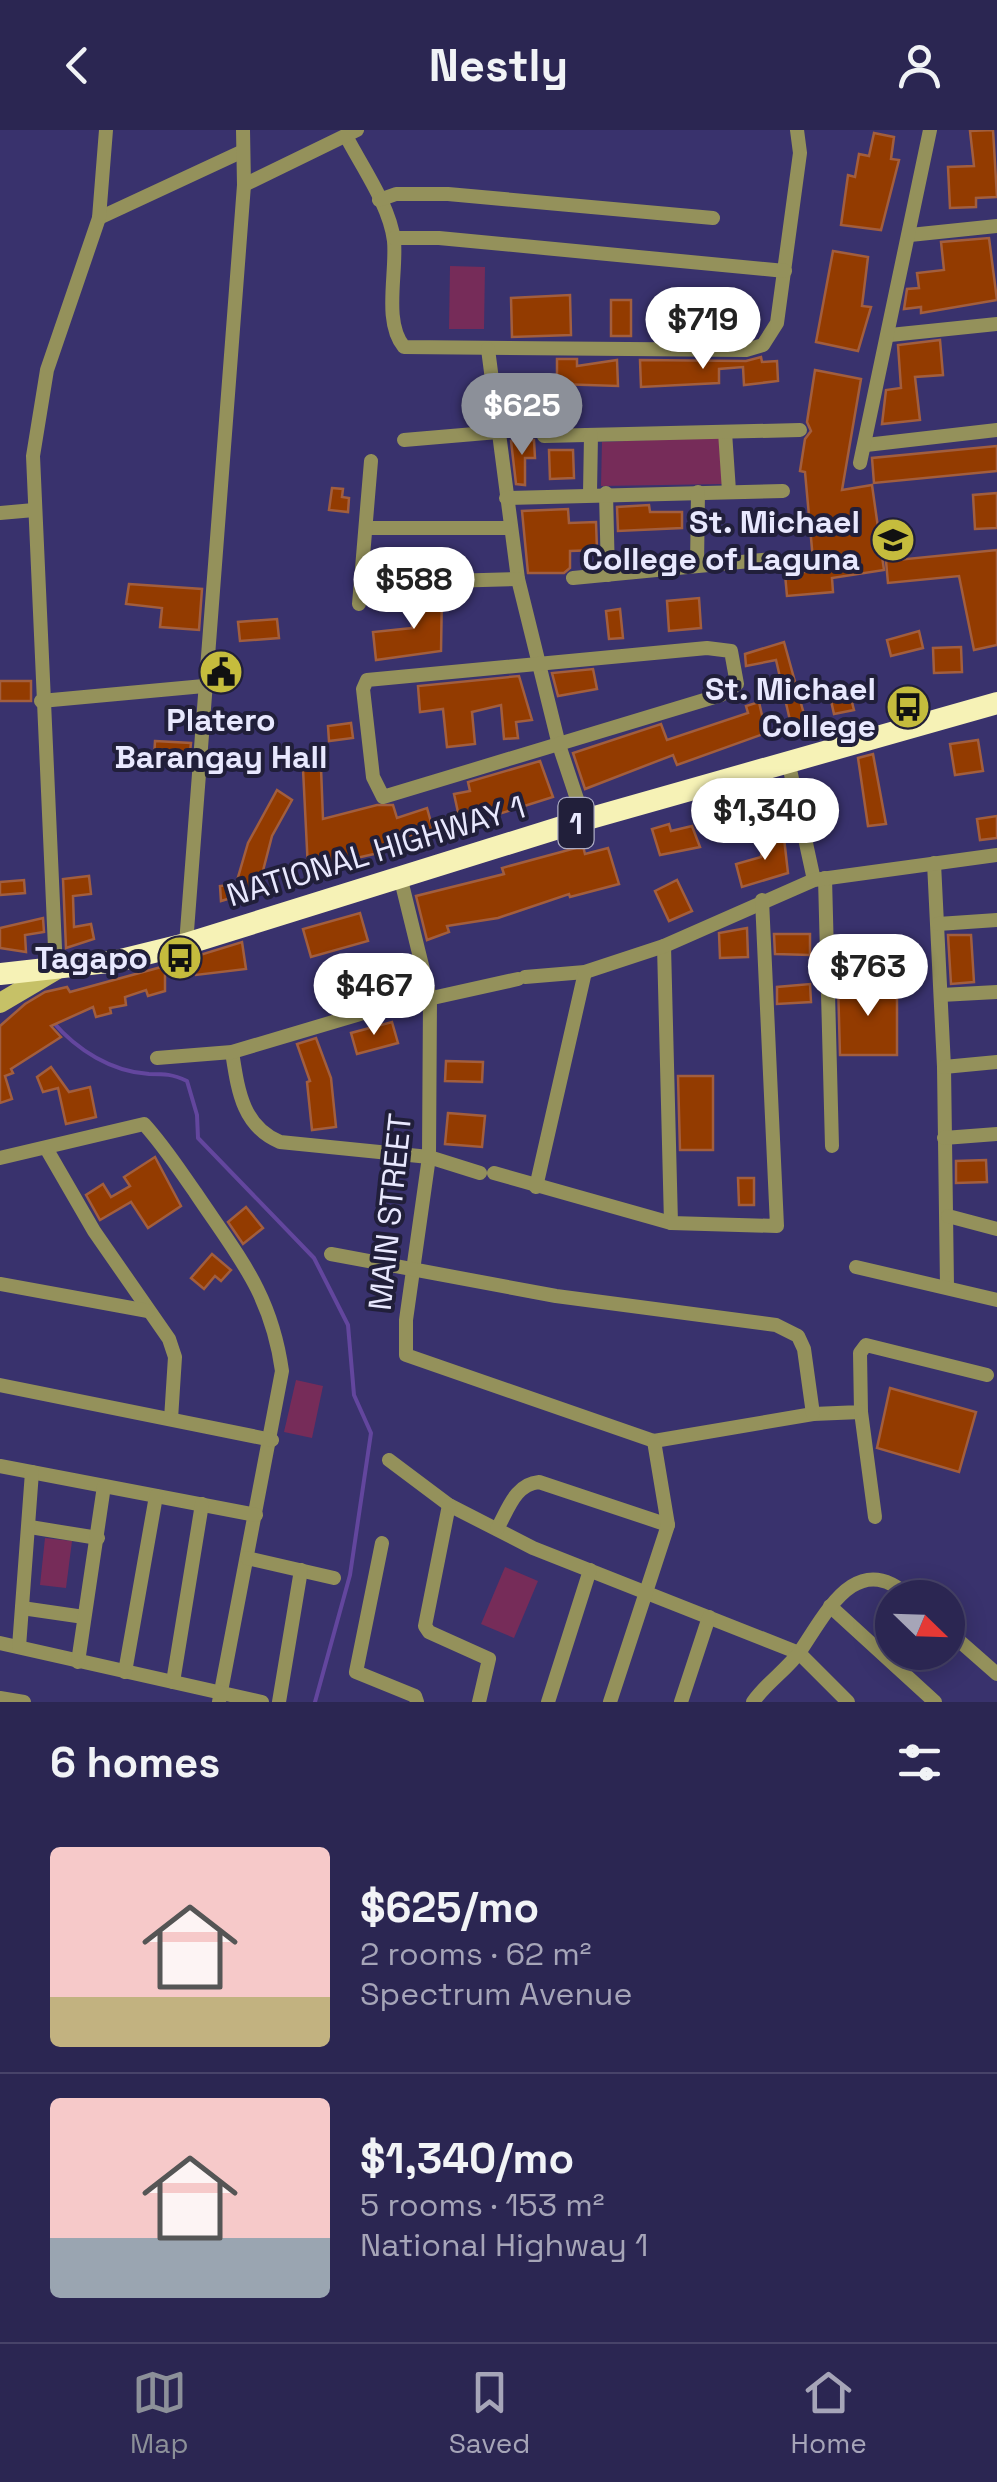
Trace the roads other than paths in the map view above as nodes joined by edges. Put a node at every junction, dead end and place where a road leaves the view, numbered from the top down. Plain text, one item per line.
1 (106, 130) edge
2 (243, 130) edge
3 (797, 130) edge
4 (930, 130) edge
5 (352, 133) edge
6 (241, 152) junction
7 (244, 185) junction
8 (378, 200) junction
9 (99, 218) junction
10 (713, 218) dead end
11 (997, 226) edge
12 (910, 235) junction
13 (394, 238) junction
14 (785, 271) junction
15 (997, 324) edge
16 (890, 335) junction
17 (488, 349) junction
18 (800, 430) dead end
19 (997, 430) edge
20 (498, 432) junction
21 (725, 432) junction
22 (590, 435) junction
23 (544, 436) dead end
24 (404, 440) dead end
25 (866, 445) junction
26 (371, 461) dead end
27 (860, 464) dead end
28 (728, 491) junction
29 (783, 491) dead end
30 (698, 492) junction
31 (590, 493) junction
32 (606, 493) junction
33 (506, 498) junction
34 (34, 510) junction
35 (0, 514) edge
36 (367, 528) junction
37 (510, 528) junction
38 (772, 559) dead end
39 (697, 566) junction
40 (608, 575) junction
41 (574, 578) dead end
42 (518, 579) junction
43 (375, 583) dead end
44 (360, 604) dead end
45 (539, 664) junction
46 (204, 686) junction
47 (41, 701) junction
48 (997, 703) edge
49 (559, 745) junction
50 (788, 765) junction
51 (584, 820) junction
52 (997, 855) edge
53 (934, 863) junction
54 (400, 876) junction
55 (819, 879) junction
56 (762, 900) junction
57 (997, 920) edge
58 (938, 924) junction
59 (186, 944) junction
60 (664, 946) junction
61 (56, 970) junction
62 (584, 972) junction
63 (0, 974) edge
64 (997, 992) edge
65 (941, 995) junction
66 (430, 998) junction
67 (0, 1002) edge
68 (232, 1052) junction
69 (158, 1058) dead end
70 (997, 1062) edge
71 (944, 1067) junction
72 (997, 1134) edge
73 (944, 1138) junction
74 (832, 1146) dead end
75 (46, 1148) junction
76 (0, 1158) edge
77 (429, 1158) junction
78 (536, 1187) junction
79 (948, 1216) junction
80 (671, 1222) junction
81 (997, 1229) edge
82 (331, 1254) dead end
83 (856, 1267) dead end
84 (415, 1271) junction
85 (0, 1284) edge
86 (947, 1286) junction
87 (997, 1300) edge
88 (148, 1311) junction
89 (987, 1375) dead end
90 (0, 1385) edge
91 (861, 1412) junction
92 (813, 1414) junction
93 (171, 1419) junction
94 (272, 1440) junction
95 (654, 1441) junction
96 (389, 1460) dead end
97 (0, 1466) edge
98 (32, 1472) junction
99 (104, 1486) junction
100 (156, 1496) junction
101 (202, 1504) junction
102 (449, 1506) junction
103 (256, 1515) junction
104 (875, 1517) dead end
105 (668, 1525) junction
106 (30, 1528) junction
107 (497, 1529) junction
108 (98, 1538) junction
109 (382, 1543) dead end
110 (247, 1558) junction
111 (301, 1570) junction
112 (590, 1570) junction
113 (334, 1578) dead end
114 (886, 1580) edge
115 (648, 1592) junction
116 (830, 1606) junction
117 (22, 1608) junction
118 (708, 1617) junction
119 (84, 1618) junction
120 (0, 1643) edge
121 (965, 1646) edge
122 (19, 1647) junction
123 (799, 1653) junction
124 (78, 1662) junction
125 (124, 1672) junction
126 (997, 1674) edge
127 (173, 1682) junction
128 (0, 1698) edge
129 (220, 1698) edge
130 (24, 1702) edge
131 (262, 1702) edge
132 (279, 1702) edge
133 (417, 1702) edge
134 (479, 1702) edge
135 (548, 1702) edge
136 (610, 1702) edge
137 (681, 1702) edge
138 (752, 1702) edge
139 (848, 1702) edge
140 (935, 1702) edge

1 - 9 street
2 - 6 street
3 - 14 street
4 - 12 street
5 - 7 street
5 - 8 street
6 - 7 street
6 - 9 street
7 - 46 street
8 - 10 street
8 - 13 street
9 - 34 street
11 - 12 street
12 - 16 street
13 - 14 street
13 - 17 street
14 - 17 street
15 - 16 street
16 - 25 street
17 - 20 street
18 - 21 street
19 - 25 street
20 - 24 street
20 - 33 street
21 - 22 street
21 - 28 street
22 - 23 street
22 - 31 street
25 - 27 street
26 - 36 street
28 - 29 street
28 - 30 street
30 - 32 street
30 - 39 street
31 - 32 street
31 - 33 street
32 - 40 street
33 - 37 street
34 - 35 street
34 - 47 street
36 - 37 street
36 - 44 street
37 - 42 street
38 - 39 street
39 - 40 street
40 - 41 street
42 - 43 street
42 - 45 street
45 - 49 street
45 - 49 street
45 - 49 street
46 - 47 street
46 - 59 street
47 - 61 street
48 - 50 highway, NATIONAL HIGHWAY 1 / 1
49 - 51 street
50 - 51 highway, NATIONAL HIGHWAY 1 / 1
50 - 55 street
51 - 54 highway, NATIONAL HIGHWAY 1 / 1
52 - 53 street
53 - 55 street
53 - 58 street
54 - 59 highway, NATIONAL HIGHWAY 1 / 1
54 - 66 street, MAIN STREET
55 - 56 street
55 - 74 street
56 - 60 street
56 - 80 street
57 - 58 street
58 - 65 street
59 - 61 highway, NATIONAL HIGHWAY 1 / 1
60 - 62 street
60 - 80 street
61 - 63 highway, NATIONAL HIGHWAY 1 / 1
61 - 67 main road
62 - 66 street
62 - 78 street
64 - 65 street
65 - 71 street
66 - 68 street
66 - 77 street, MAIN STREET
68 - 69 street
68 - 77 street
70 - 71 street
71 - 73 street
72 - 73 street
73 - 79 street
75 - 76 street
75 - 88 street
75 - 94 street
77 - 78 street
77 - 84 street, MAIN STREET
78 - 80 street
79 - 81 street
79 - 86 street
82 - 84 street
83 - 86 street
84 - 92 street
84 - 95 street, MAIN STREET
85 - 88 street
86 - 87 street
88 - 93 street
89 - 91 street
90 - 93 street
91 - 92 street
91 - 104 street
92 - 95 street
93 - 94 street
94 - 103 street
95 - 105 street
96 - 102 street
97 - 98 street
98 - 99 street
98 - 106 street
99 - 100 street
99 - 108 street
100 - 101 street
100 - 125 street
101 - 103 street
101 - 127 street
102 - 107 street
102 - 134 street
103 - 110 street
105 - 107 street
105 - 115 street
106 - 108 street
106 - 117 street
107 - 112 street
108 - 119 street
109 - 133 street
110 - 111 street
110 - 129 street
111 - 113 street
111 - 132 street
112 - 115 street
112 - 135 street
114 - 116 street
115 - 118 street
115 - 136 street
116 - 123 street
116 - 140 street
117 - 119 street
117 - 122 street
118 - 123 street
118 - 137 street
119 - 124 street
120 - 122 street
121 - 126 street
122 - 124 street
123 - 138 street
123 - 139 street
124 - 125 street
125 - 127 street
127 - 129 street
128 - 130 street
129 - 131 street

